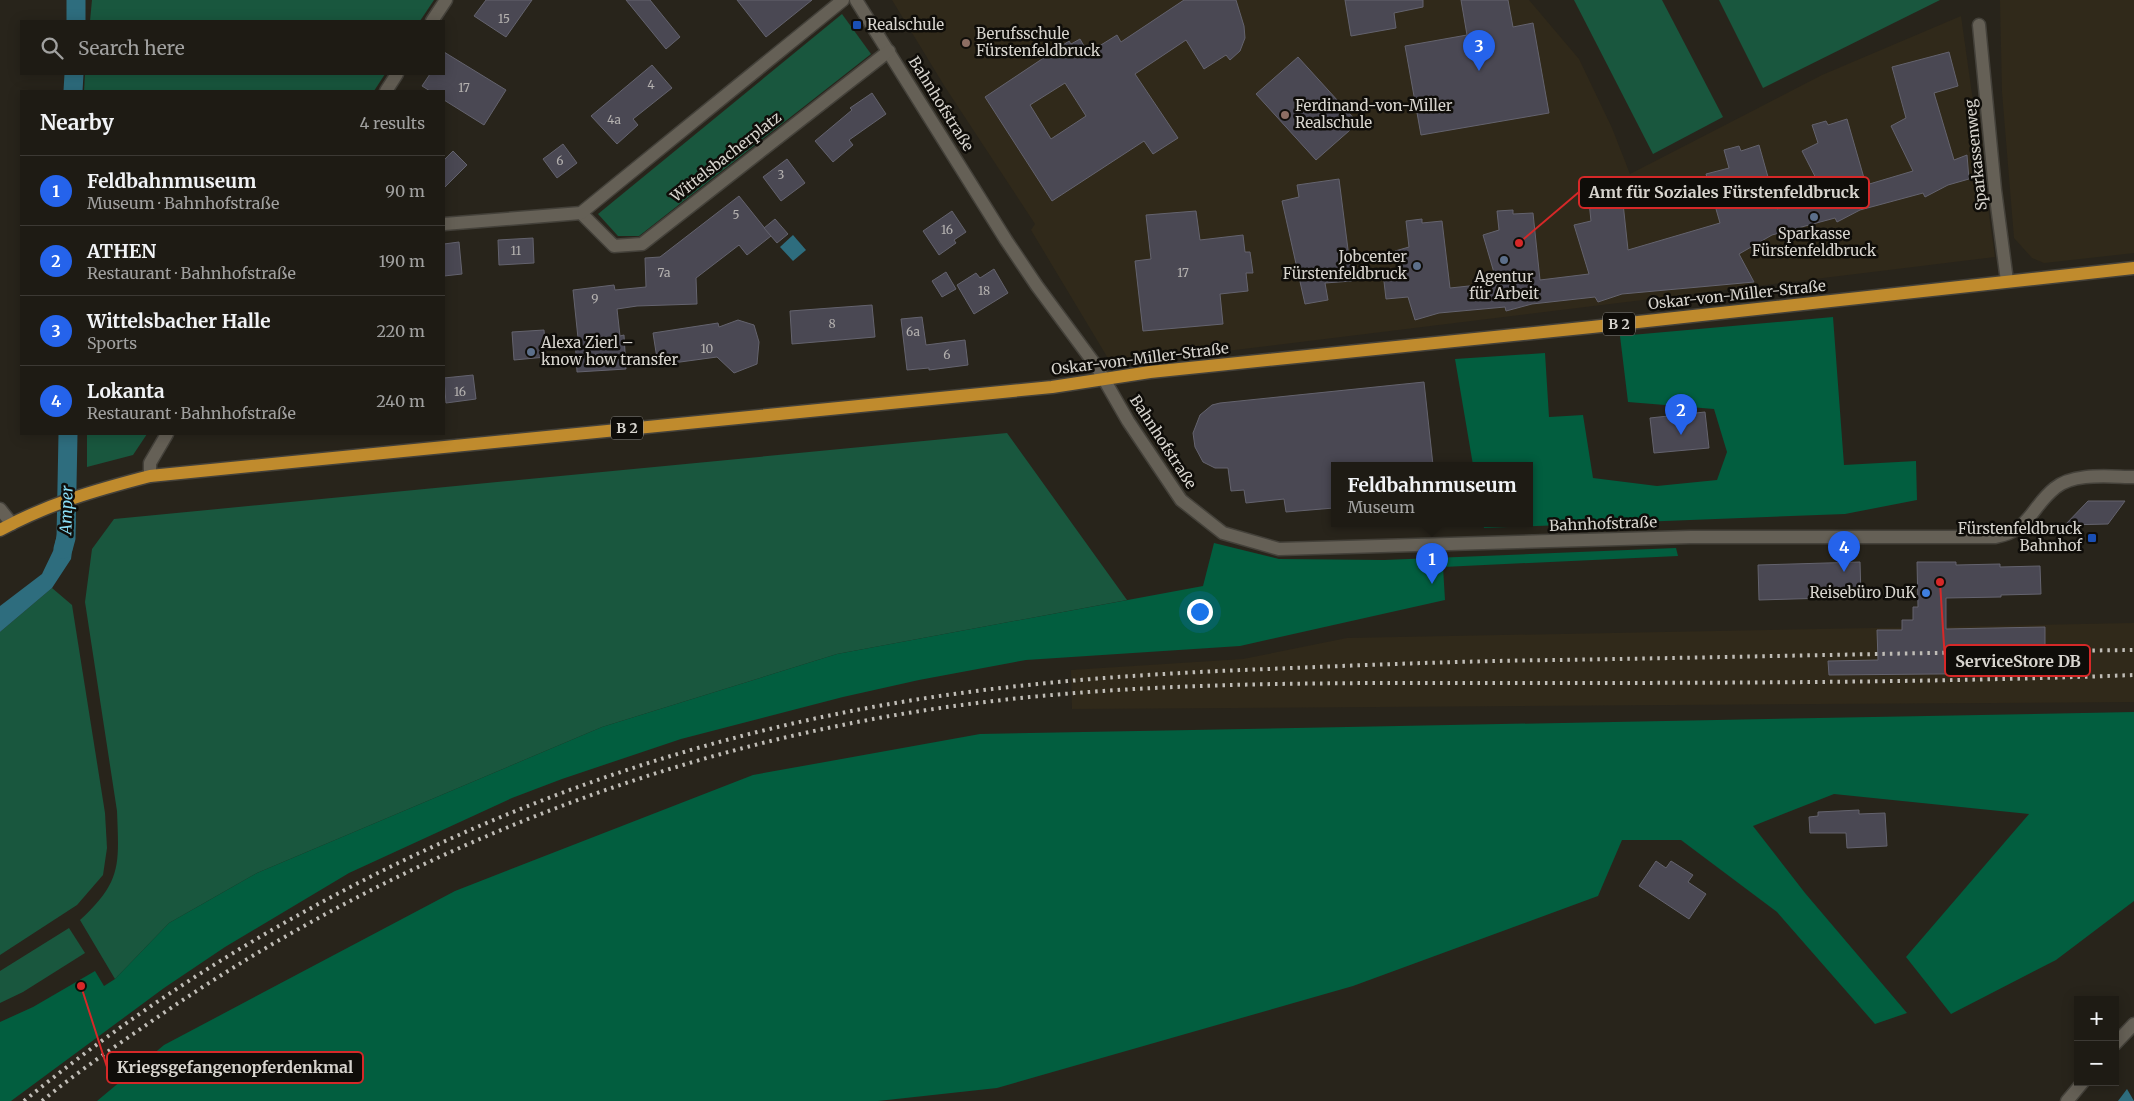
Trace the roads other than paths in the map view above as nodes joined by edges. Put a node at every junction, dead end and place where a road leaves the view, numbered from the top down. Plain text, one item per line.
1 (446, 0) edge
2 (843, 0) edge
3 (856, 0) edge
4 (433, 20) edge
5 (1979, 25) dead end
6 (889, 51) junction
7 (396, 75) edge
8 (387, 90) edge
9 (581, 213) junction
10 (445, 224) edge
11 (2134, 268) edge
12 (2007, 281) junction
13 (1104, 378) junction
14 (166, 435) edge
15 (150, 476) junction
16 (2134, 477) edge
17 (0, 509) edge
18 (12, 524) junction
19 (0, 530) edge
20 (2134, 1024) edge
21 (2118, 1041) edge
22 (2080, 1086) edge
23 (2067, 1101) edge

1 - 4 street
2 - 9 street
3 - 6 street, Bahnhofstraße
5 - 12 street, Sparkassenweg
6 - 9 street, Wittelsbacherplatz
6 - 13 street, Bahnhofstraße
7 - 8 street
9 - 10 street
11 - 12 main road, Oskar-von-Miller-Straße / B 2
12 - 13 main road, Oskar-von-Miller-Straße / B 2
13 - 15 main road, Oskar-von-Miller-Straße / B 2
13 - 16 street, Bahnhofstraße
14 - 15 street
15 - 18 main road, B 2
17 - 18 street
18 - 19 main road, B 2
20 - 21 street
22 - 23 street

